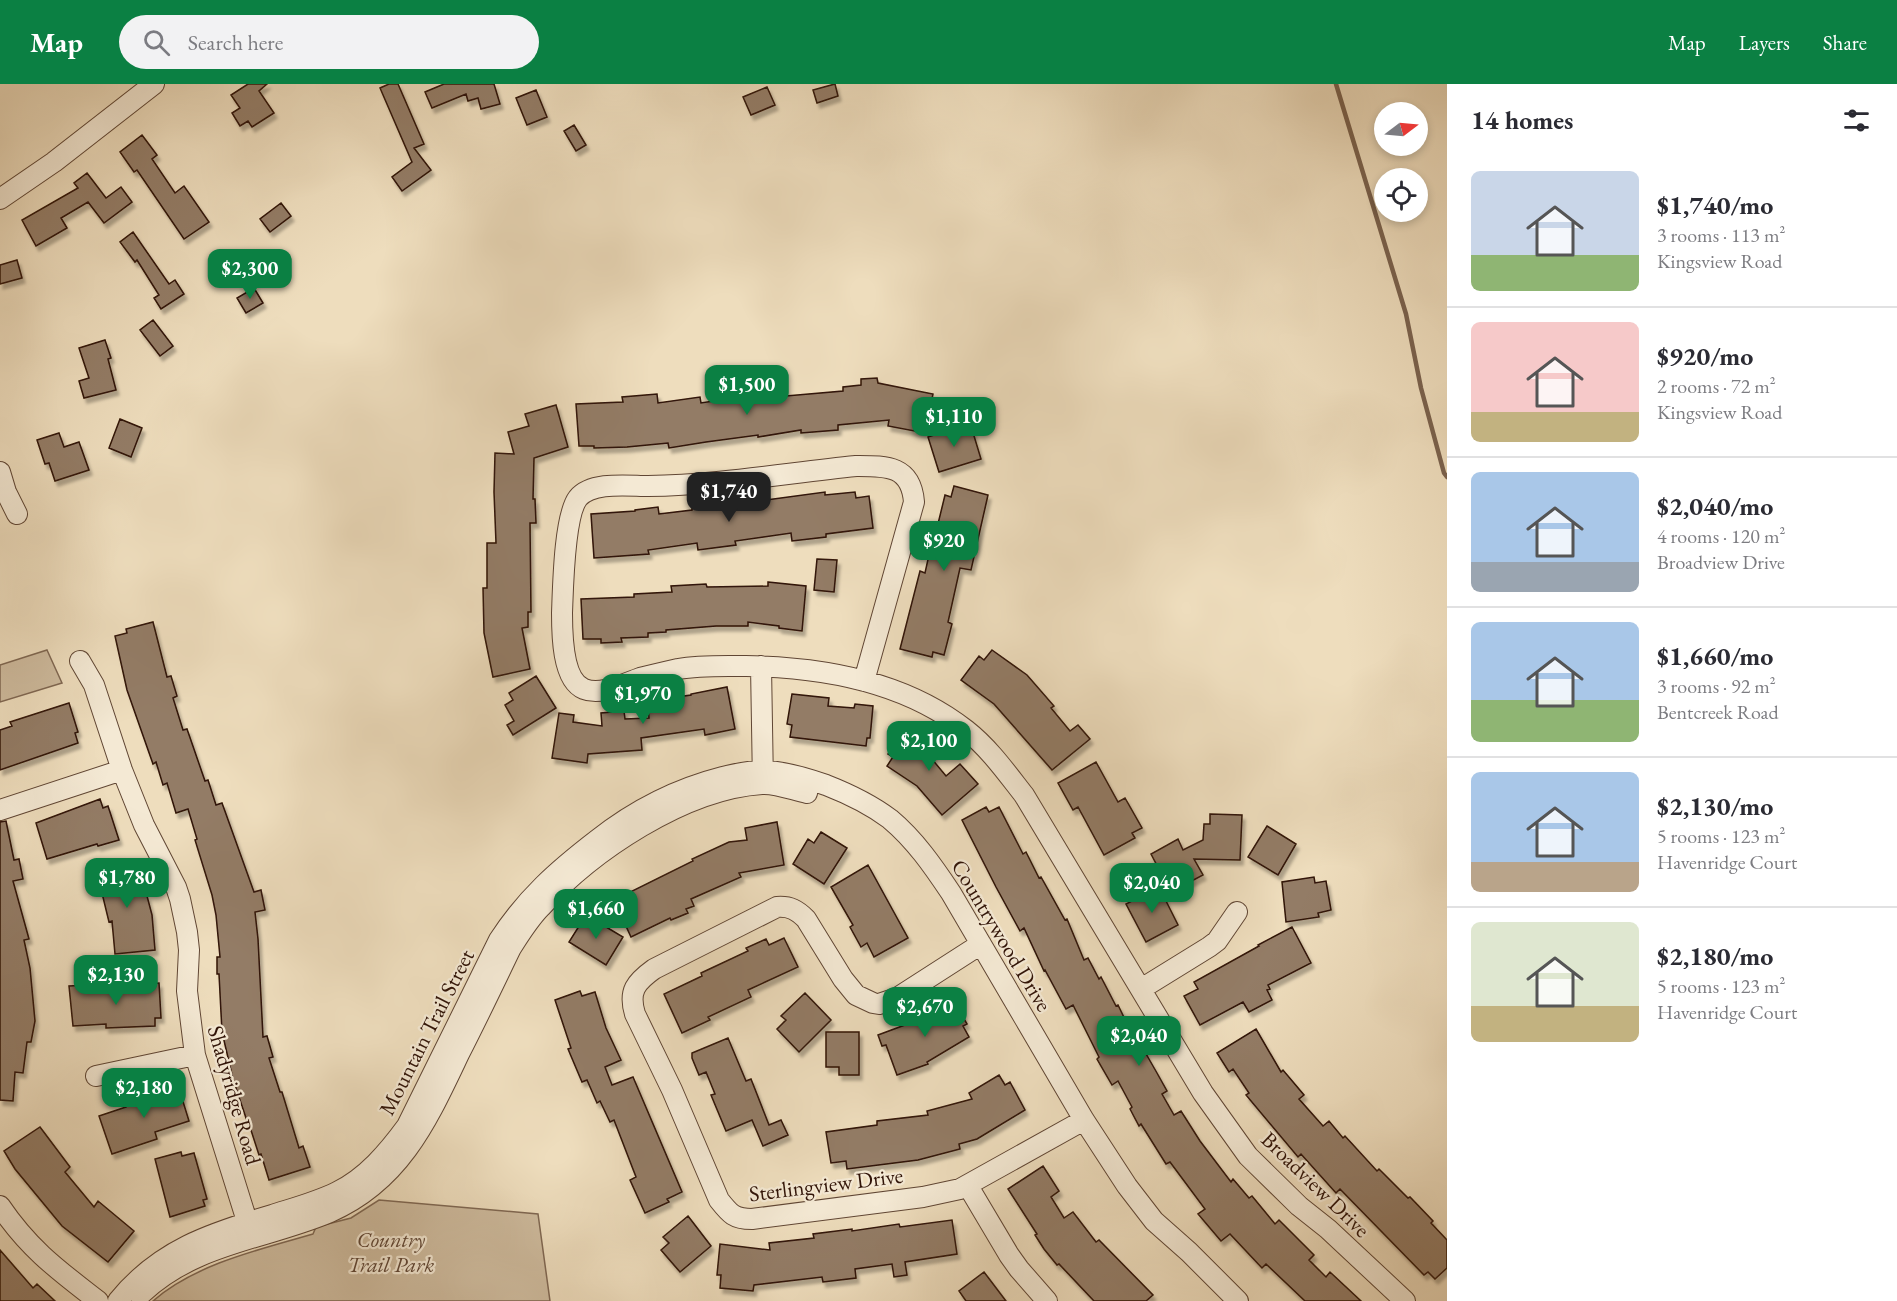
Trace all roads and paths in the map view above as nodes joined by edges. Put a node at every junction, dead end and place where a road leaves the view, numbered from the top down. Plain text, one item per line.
1 (154, 84) edge
2 (0, 199) edge
3 (0, 472) edge
4 (3, 492) edge
5 (17, 514) dead end
6 (80, 661) dead end
7 (761, 666) junction
8 (864, 681) junction
9 (122, 770) junction
10 (763, 777) junction
11 (0, 810) edge
12 (1237, 912) dead end
13 (976, 947) junction
14 (1141, 989) junction
15 (195, 1055) junction
16 (96, 1076) dead end
17 (1079, 1123) junction
18 (968, 1186) junction
19 (0, 1206) edge
20 (250, 1229) junction
21 (98, 1301) edge
22 (118, 1301) edge
23 (134, 1301) edge
24 (1047, 1301) edge
25 (1221, 1301) edge
26 (1238, 1301) edge
27 (1405, 1301) edge

1 - 2 street
3 - 4 street
4 - 5 street
6 - 9 street, Shadyridge Road
7 - 8 street, Broadview Drive
7 - 8 street, Broadview Drive
7 - 10 street
8 - 14 street, Broadview Drive
9 - 11 street
9 - 15 street, Shadyridge Road
10 - 13 street, Countrywood Drive
10 - 20 street, Mountain Trail Street
12 - 14 street
13 - 17 street, Countrywood Drive
13 - 18 street, Sterlingview Drive
14 - 27 street, Broadview Drive
15 - 16 street
15 - 20 street, Shadyridge Road
17 - 18 street, Sterlingview Drive
17 - 25 street, Countrywood Drive
17 - 26 street, Countrywood Drive
18 - 24 street
19 - 21 street
20 - 22 street, Mountain Trail Street
20 - 23 street, Mountain Trail Street

